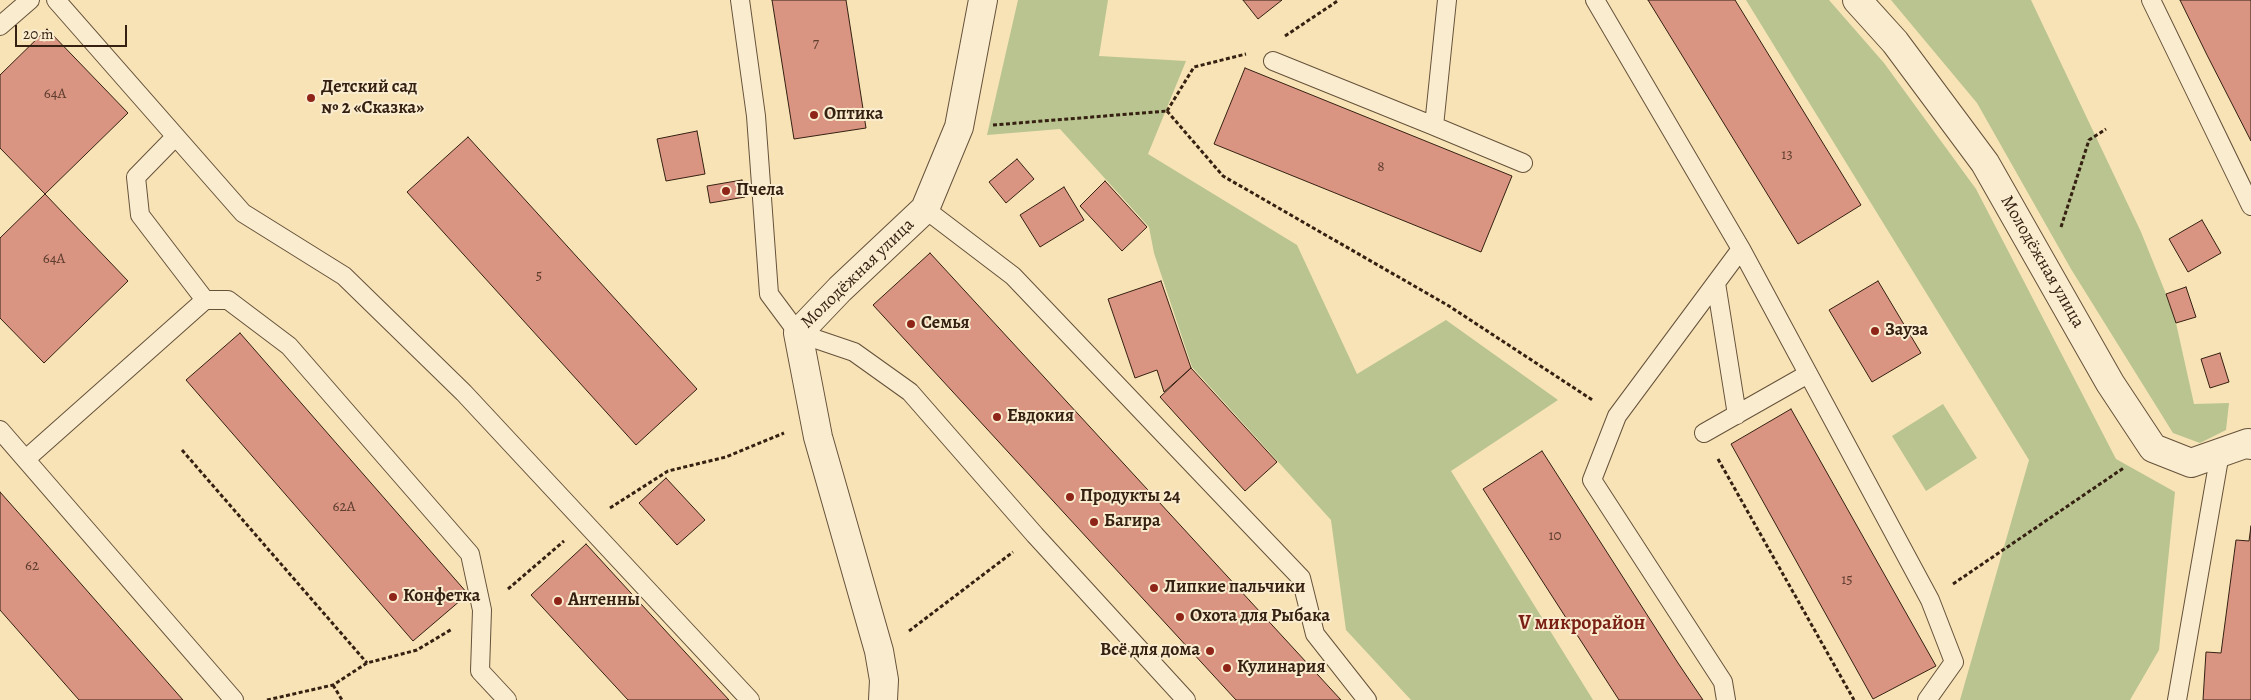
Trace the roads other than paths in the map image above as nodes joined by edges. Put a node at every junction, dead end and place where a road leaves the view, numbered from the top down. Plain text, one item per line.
1 (30, 0) edge
2 (56, 0) edge
3 (740, 0) edge
4 (983, 0) edge
5 (1447, 0) edge
6 (1595, 0) edge
7 (1857, 0) edge
8 (2151, 0) edge
9 (0, 26) edge
10 (1273, 60) dead end
11 (1434, 126) junction
12 (175, 137) junction
13 (1523, 163) dead end
14 (2251, 206) edge
15 (925, 209) junction
16 (1741, 249) junction
17 (1716, 284) junction
18 (205, 300) junction
19 (798, 333) junction
20 (1808, 374) junction
21 (1736, 415) junction
22 (0, 430) edge
23 (1704, 434) road end
24 (2250, 442) edge
25 (2220, 453) junction
26 (26, 459) junction
27 (234, 700) edge
28 (507, 700) edge
29 (750, 700) edge
30 (883, 700) edge
31 (1186, 700) edge
32 (1367, 700) edge
33 (1726, 700) edge
34 (1927, 700) edge
35 (2178, 700) edge

1 - 9 lane
2 - 12 lane
3 - 19 lane
4 - 15 street, Молодёжная улица
5 - 11 lane
6 - 16 lane
7 - 25 street, Молодёжная улица
8 - 14 lane
10 - 11 lane
11 - 13 lane
12 - 18 lane
12 - 29 lane
15 - 19 street, Молодёжная улица
15 - 32 lane
16 - 17 lane
16 - 20 lane
17 - 21 lane
17 - 33 lane
18 - 26 lane
18 - 28 lane
19 - 30 street, Молодёжная улица
19 - 31 lane
20 - 21 lane
20 - 34 lane
21 - 23 lane
22 - 26 lane
24 - 25 street
25 - 35 lane
26 - 27 lane

